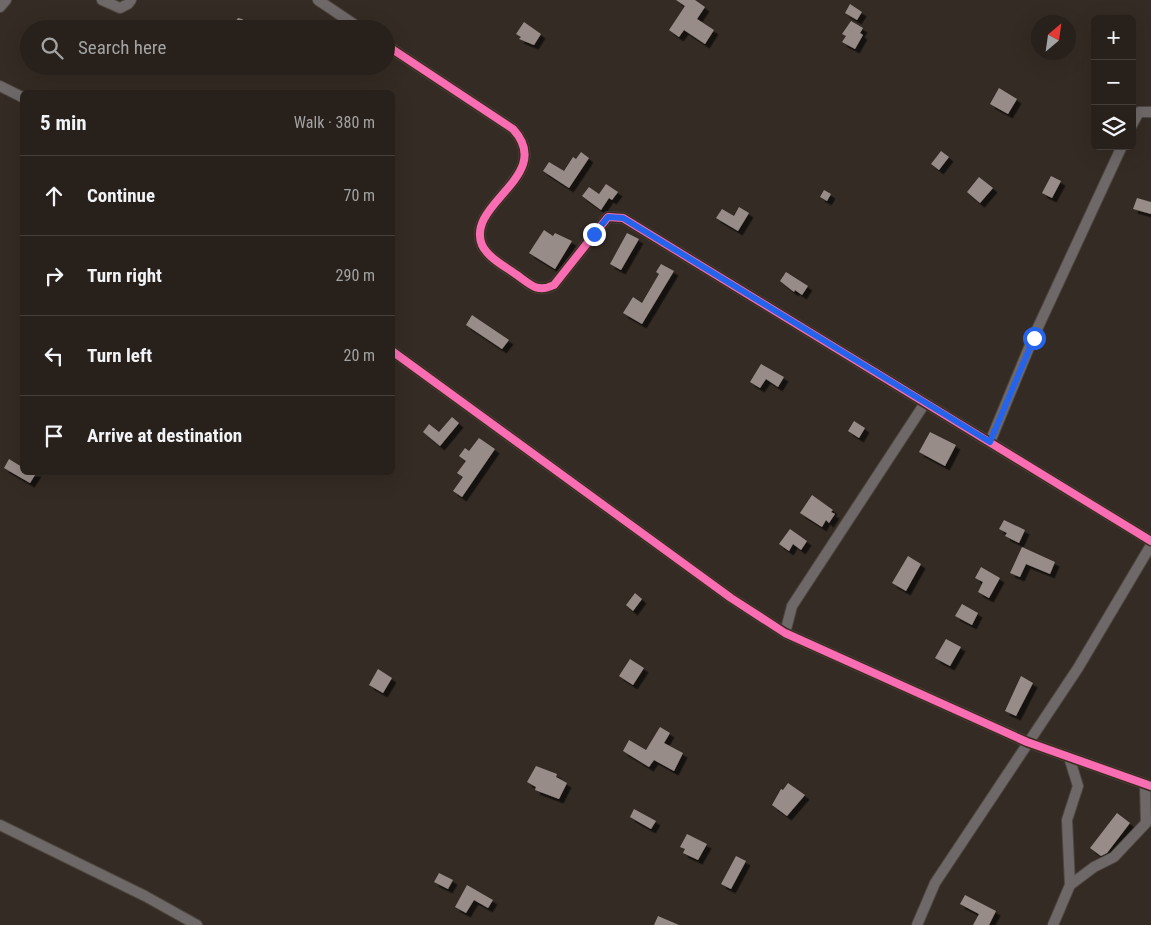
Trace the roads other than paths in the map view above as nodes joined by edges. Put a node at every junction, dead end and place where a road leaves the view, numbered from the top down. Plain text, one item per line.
1 (6, 0) edge
2 (102, 0) edge
3 (131, 0) edge
4 (318, 0) edge
5 (0, 7) edge
6 (348, 20) edge
7 (395, 51) edge
8 (0, 86) edge
9 (20, 96) edge
10 (1151, 112) edge
11 (1136, 118) edge
12 (1120, 150) edge
13 (395, 354) edge
14 (926, 403) junction
15 (990, 442) junction
16 (1151, 543) edge
17 (785, 633) junction
18 (1027, 742) junction
19 (1069, 757) junction
20 (1148, 785) edge
21 (0, 825) edge
22 (1148, 827) edge
23 (1070, 886) junction
24 (197, 925) edge
25 (917, 925) edge
26 (1053, 925) edge

1 - 5 street
2 - 3 street
4 - 6 street
7 - 14 street
8 - 9 street
10 - 11 street
12 - 15 street
13 - 17 street
14 - 15 street
14 - 17 street
15 - 16 street
16 - 18 street
17 - 18 street
18 - 19 street
18 - 25 street
19 - 20 street
19 - 23 street
20 - 22 street
21 - 24 street
22 - 23 street
23 - 26 street

